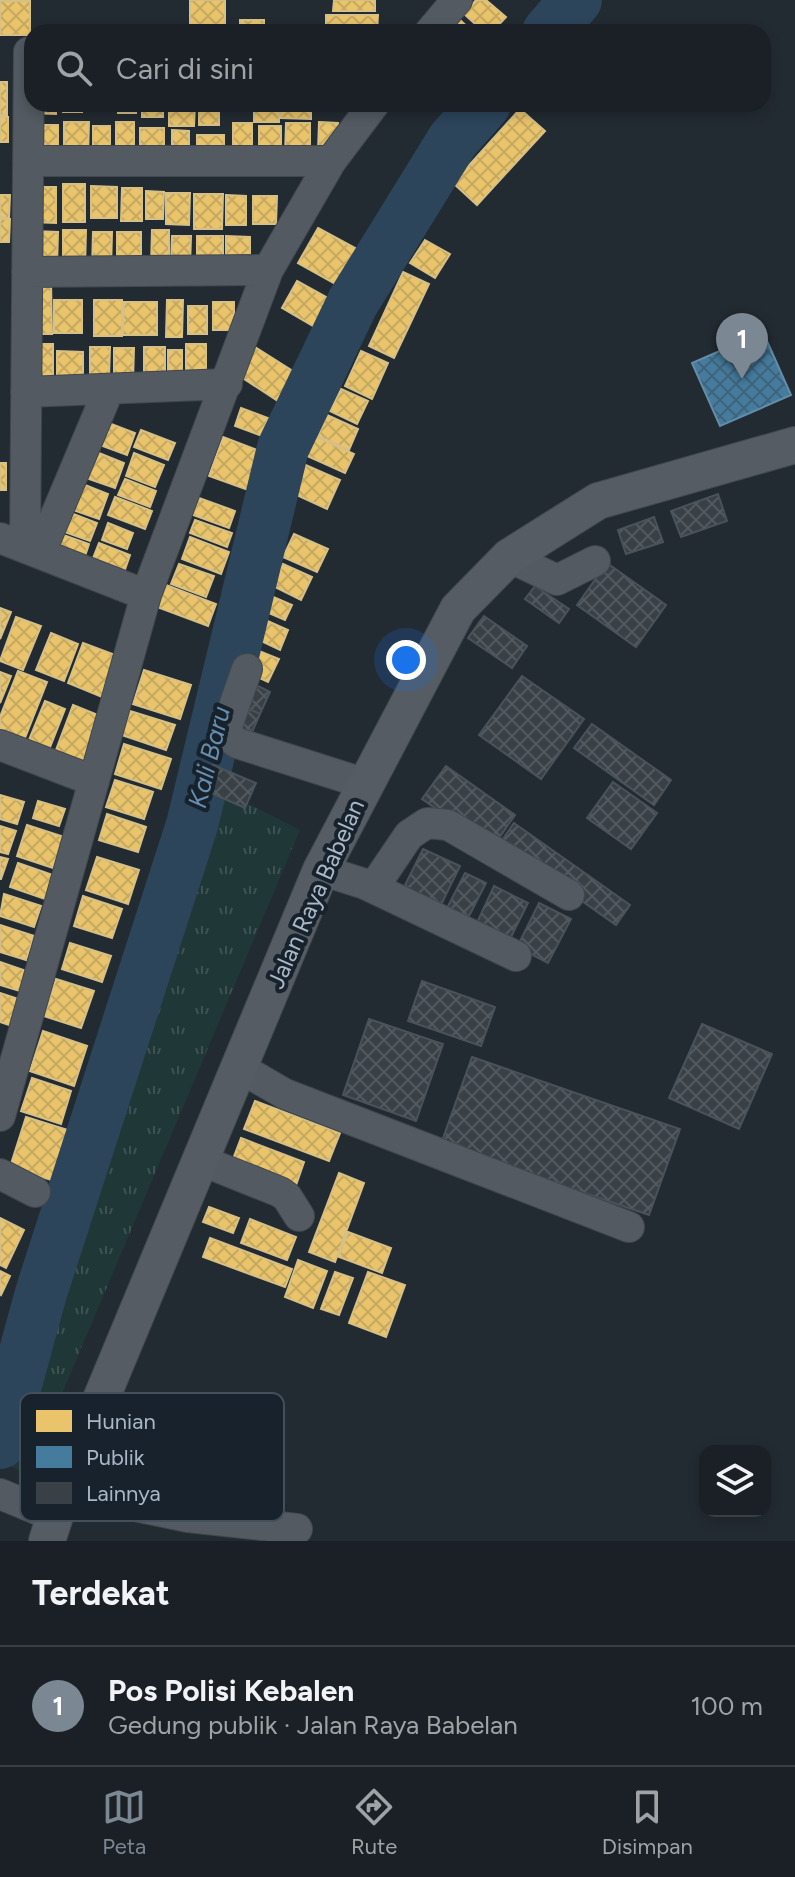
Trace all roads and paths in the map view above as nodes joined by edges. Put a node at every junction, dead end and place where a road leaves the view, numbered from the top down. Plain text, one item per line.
1 (457, 0) edge
2 (437, 24) edge
3 (20, 51) edge
4 (24, 106) edge
5 (24, 112) edge
6 (368, 112) edge
7 (28, 161) junction
8 (331, 161) junction
9 (268, 270) junction
10 (27, 272) junction
11 (227, 384) junction
12 (109, 389) junction
13 (26, 392) junction
14 (795, 445) edge
15 (22, 546) edge
16 (509, 557) junction
17 (595, 561) dead end
18 (146, 595) junction
19 (247, 669) dead end
20 (0, 745) edge
21 (94, 781) junction
22 (366, 784) junction
23 (321, 870) junction
24 (373, 888) junction
25 (569, 895) dead end
26 (516, 956) dead end
27 (240, 1068) junction
28 (0, 1116) edge
29 (200, 1160) junction
30 (0, 1174) edge
31 (35, 1192) dead end
32 (299, 1216) dead end
33 (629, 1227) dead end
34 (105, 1393) edge
35 (224, 1521) edge
36 (297, 1529) dead end

1 - 2 street
3 - 4 street
5 - 7 street
6 - 8 street
7 - 8 street
7 - 10 street
8 - 9 street
9 - 10 street
9 - 11 street
10 - 13 street
11 - 12 street
11 - 18 street
12 - 13 street
12 - 15 street
13 - 15 street
14 - 16 main road, Jalan Raya Babelan
15 - 18 street
16 - 17 street
16 - 22 main road, Jalan Raya Babelan
18 - 21 street
19 - 22 street
20 - 21 street
21 - 28 street
22 - 23 main road, Jalan Raya Babelan
23 - 24 street
23 - 27 main road, Jalan Raya Babelan
24 - 25 street
24 - 26 street
27 - 29 main road, Jalan Raya Babelan
27 - 33 street
29 - 32 street
29 - 34 main road, Jalan Raya Babelan
30 - 31 street
35 - 36 street

